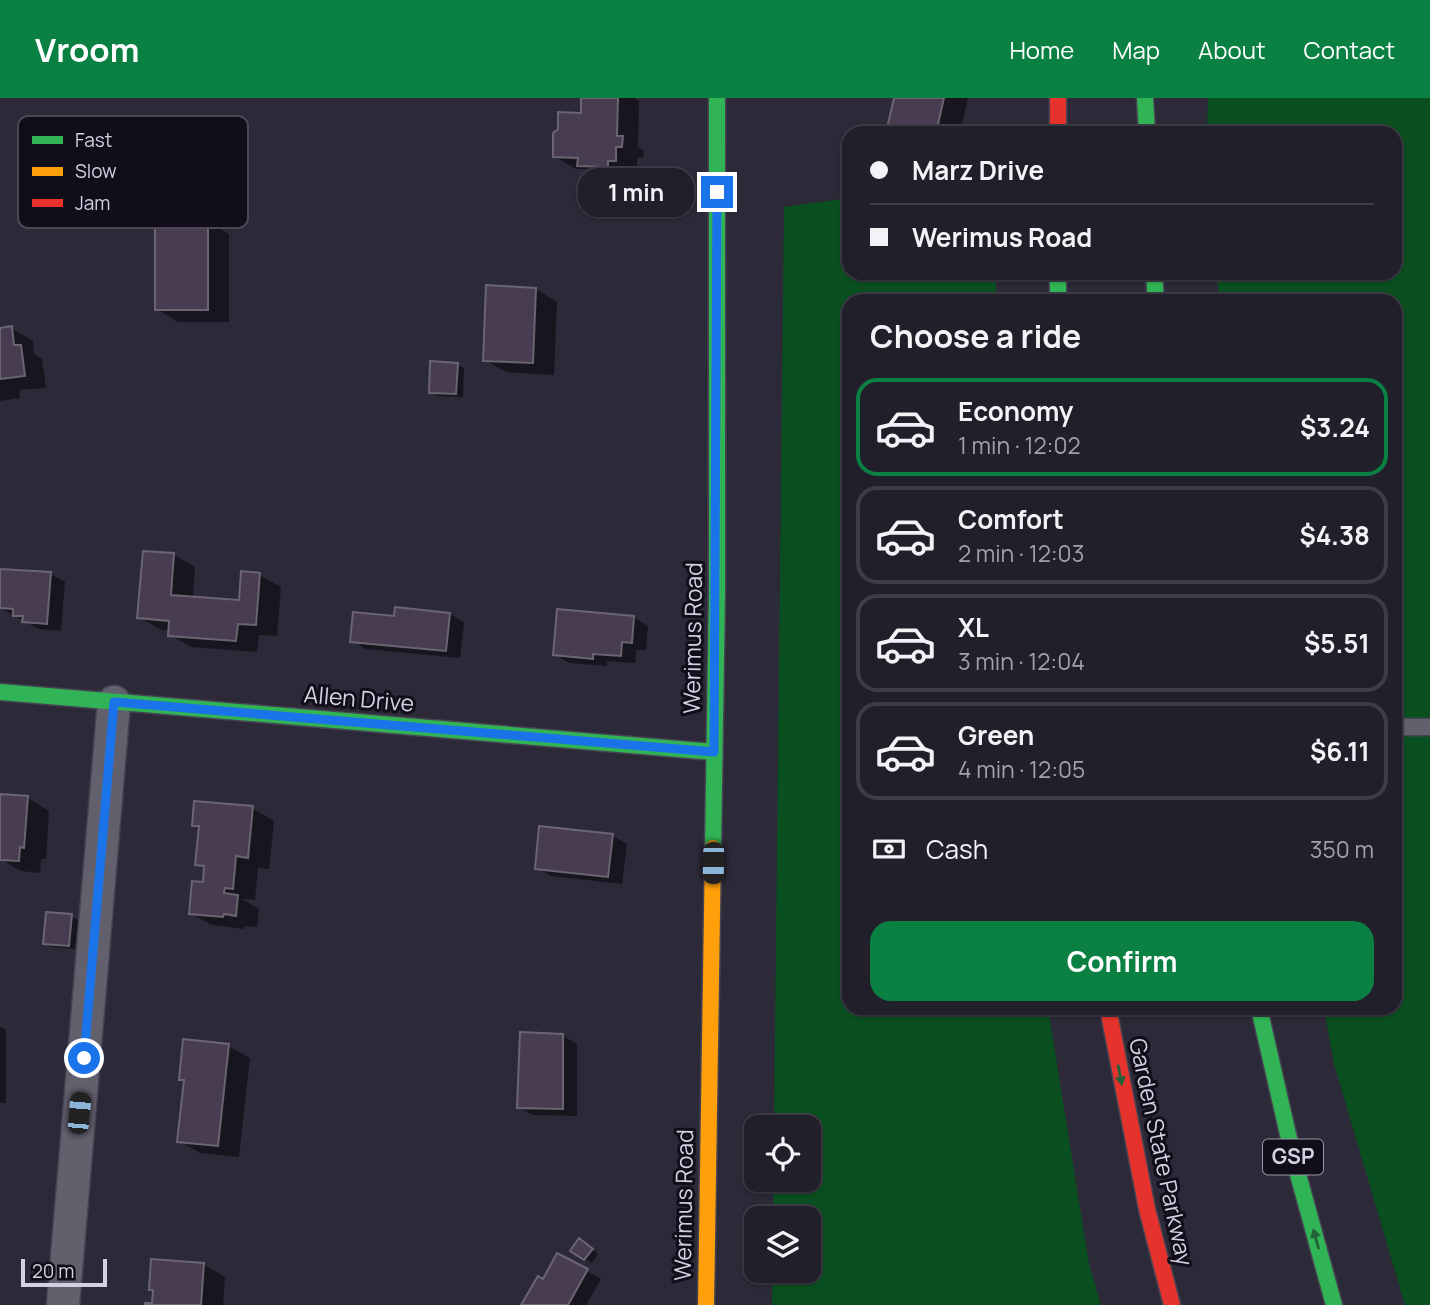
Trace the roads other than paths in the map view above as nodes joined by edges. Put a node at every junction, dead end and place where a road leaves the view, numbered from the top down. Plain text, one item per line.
1 (717, 98) edge
2 (1058, 98) edge
3 (1145, 98) edge
4 (1058, 126) edge
5 (1147, 126) edge
6 (0, 692) edge
7 (114, 702) junction
8 (1402, 727) edge
9 (1430, 727) edge
10 (714, 752) junction
11 (1109, 1015) edge
12 (1261, 1015) edge
13 (64, 1305) edge
14 (706, 1305) edge
15 (1171, 1305) edge
16 (1334, 1305) edge

1 - 10 main road, Werimus Road
2 - 4 main road
3 - 5 main road
6 - 7 main road, Allen Drive
7 - 10 main road, Allen Drive
7 - 13 street
8 - 9 lane
10 - 14 main road, Werimus Road
11 -> 15 main road, Garden State Parkway
16 -> 12 main road, GSP

